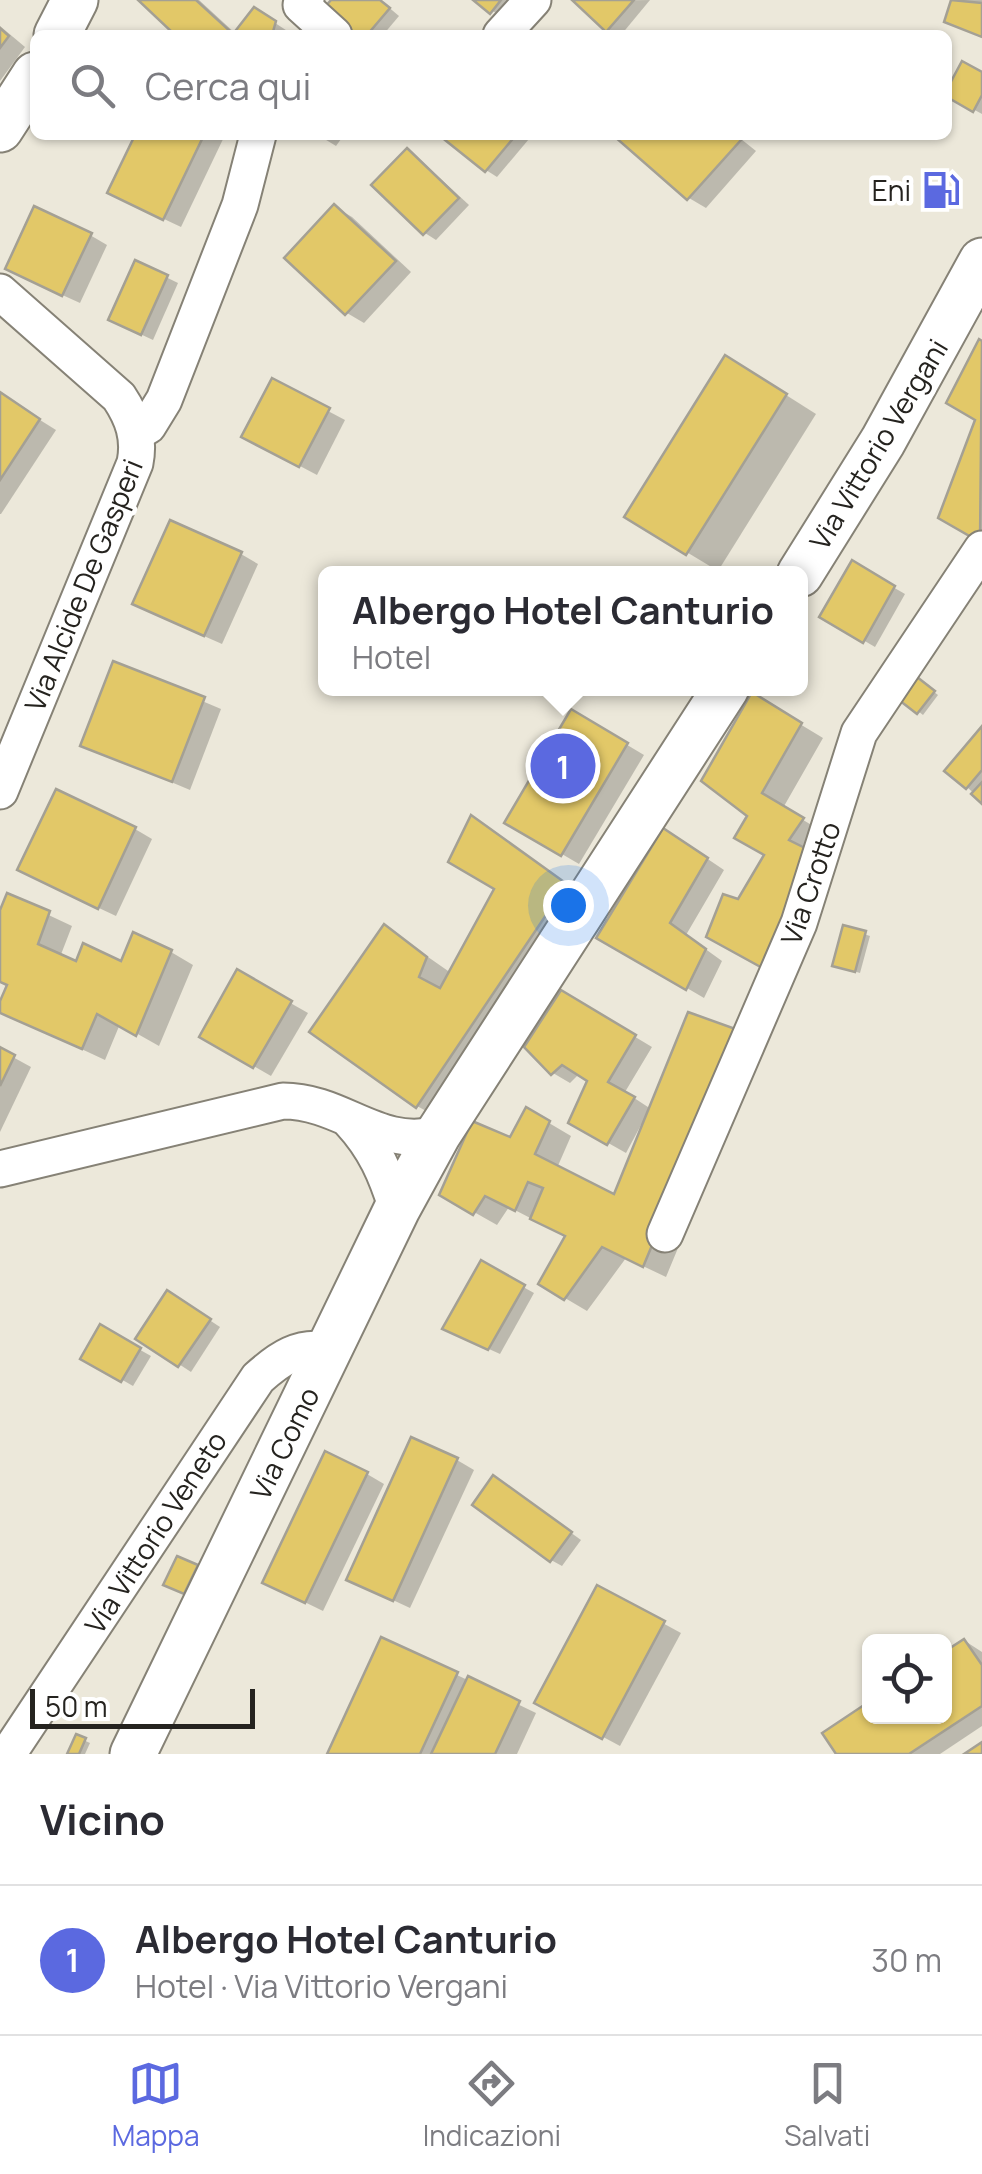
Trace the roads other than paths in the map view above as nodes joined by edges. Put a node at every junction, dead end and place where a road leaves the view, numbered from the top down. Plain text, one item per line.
1 (76, 0) edge
2 (533, 0) edge
3 (297, 13) edge
4 (60, 30) edge
5 (326, 30) edge
6 (506, 30) edge
7 (30, 83) edge
8 (0, 129) edge
9 (257, 140) edge
10 (982, 261) edge
11 (0, 292) edge
12 (136, 433) junction
13 (982, 549) edge
14 (805, 566) edge
15 (721, 696) edge
16 (0, 791) edge
17 (346, 1116) junction
18 (438, 1134) junction
19 (0, 1169) edge
20 (398, 1209) junction
21 (665, 1234) dead end
22 (329, 1351) junction
23 (8, 1754) edge
24 (134, 1754) edge

1 - 4 street
2 - 6 street
3 - 5 street
7 - 8 street
9 - 12 street
10 - 14 street, Via Vittorio Vergani
11 - 12 street
12 - 16 street, Via Alcide De Gasperi
13 - 21 street, Via Crotto
15 - 18 street
17 - 18 street
17 - 19 street
17 - 20 street
18 - 20 street, Via Como
20 - 22 street, Via Como
22 - 23 street, Via Vittorio Veneto
22 - 24 street, Via Como

